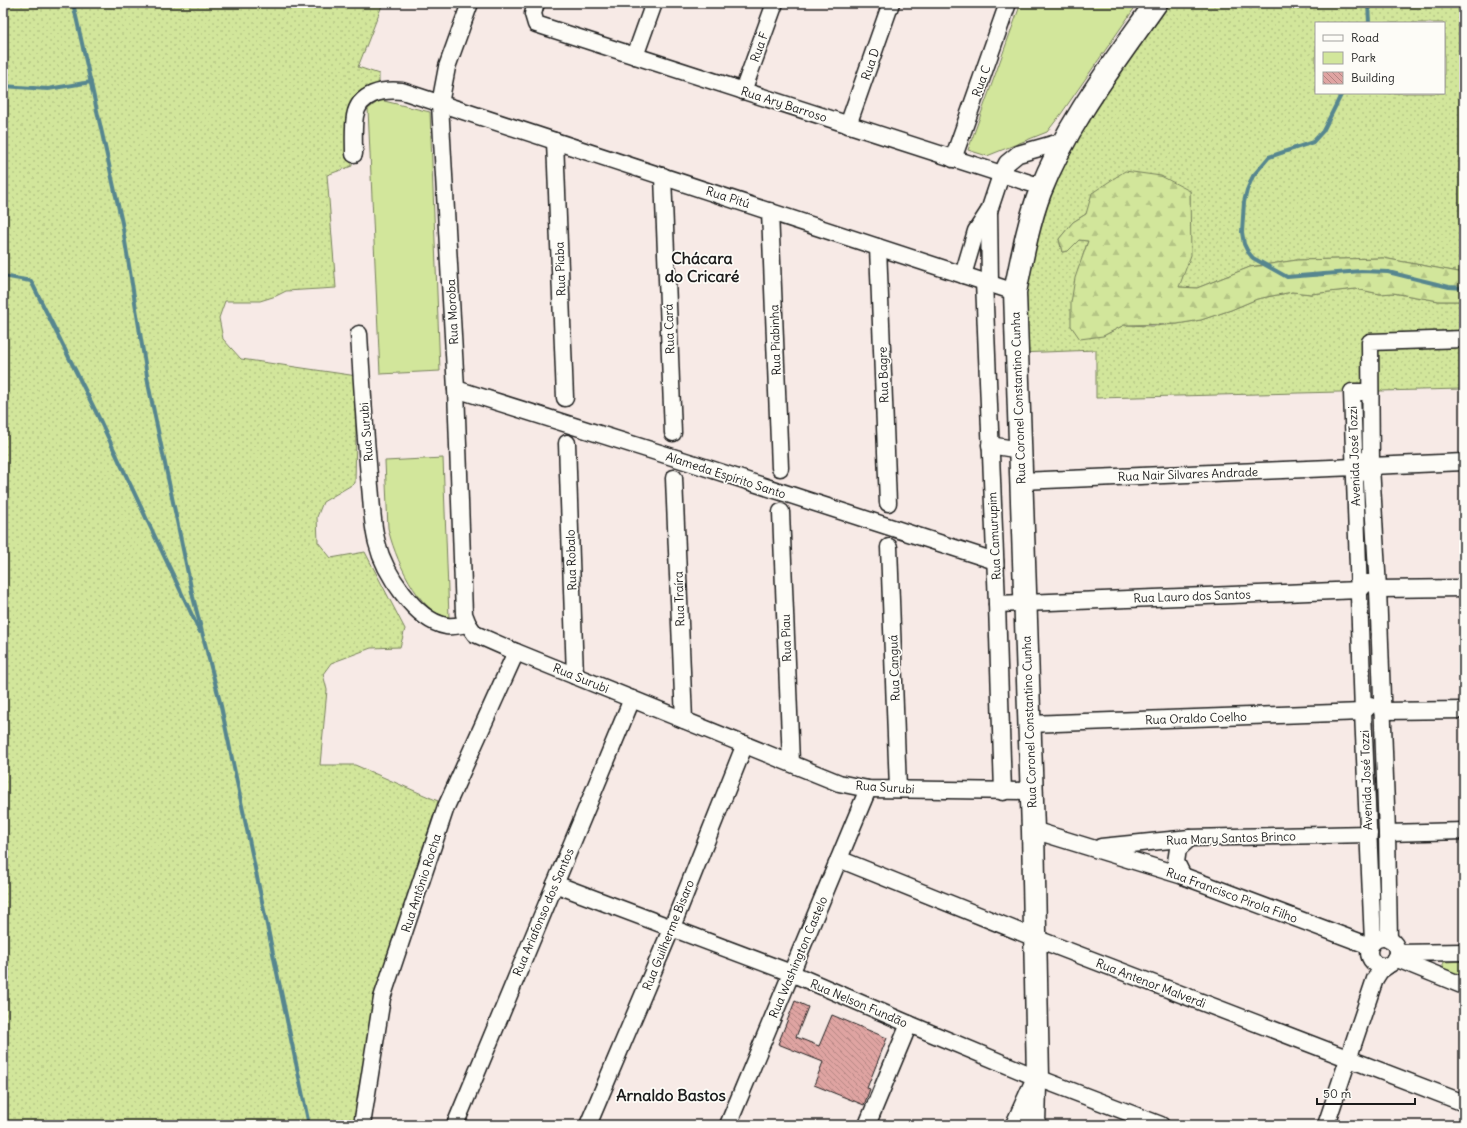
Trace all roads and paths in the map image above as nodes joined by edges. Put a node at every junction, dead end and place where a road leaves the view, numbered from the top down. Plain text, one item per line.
1 (470, 3) edge
2 (654, 3) edge
3 (775, 3) edge
4 (891, 3) edge
5 (1008, 3) edge
6 (1156, 3) edge
7 (534, 8) edge
8 (635, 56) junction
9 (744, 91) junction
10 (440, 104) junction
11 (848, 125) junction
12 (555, 141) junction
13 (1064, 141) junction
14 (354, 154) dead end
15 (953, 159) junction
16 (1001, 175) junction
17 (663, 176) junction
18 (1042, 188) junction
19 (770, 211) junction
20 (989, 211) junction
21 (878, 247) junction
22 (963, 274) junction
23 (987, 282) junction
24 (1015, 292) junction
25 (359, 334) dead end
26 (1464, 339) edge
27 (456, 389) junction
28 (1370, 392) junction
29 (565, 398) dead end
30 (673, 433) dead end
31 (567, 443) dead end
32 (990, 445) junction
33 (1020, 450) junction
34 (1464, 462) edge
35 (1355, 466) junction
36 (1371, 466) junction
37 (780, 468) dead end
38 (674, 478) dead end
39 (1021, 481) junction
40 (888, 503) dead end
41 (781, 512) dead end
42 (889, 547) dead end
43 (995, 561) junction
44 (1464, 588) edge
45 (1378, 589) junction
46 (1360, 590) junction
47 (1025, 603) junction
48 (997, 604) junction
49 (468, 624) junction
50 (516, 652) junction
51 (576, 676) junction
52 (632, 699) junction
53 (1464, 710) edge
54 (1382, 711) junction
55 (1363, 712) junction
56 (684, 720) junction
57 (1029, 724) junction
58 (745, 744) junction
59 (791, 763) junction
60 (868, 789) junction
61 (898, 789) junction
62 (1003, 792) junction
63 (1031, 792) junction
64 (1033, 830) junction
65 (1464, 831) edge
66 (1387, 833) junction
67 (1368, 834) junction
68 (1190, 838) junction
69 (1094, 847) junction
70 (839, 859) junction
71 (1183, 876) junction
72 (555, 884) junction
73 (672, 927) junction
74 (1035, 938) junction
75 (1383, 952) junction
76 (1464, 952) edge
77 (791, 973) junction
78 (1464, 986) edge
79 (909, 1024) junction
80 (1348, 1059) junction
81 (1038, 1078) junction
82 (1464, 1103) edge
83 (362, 1125) edge
84 (454, 1125) edge
85 (588, 1125) edge
86 (728, 1125) edge
87 (867, 1125) edge
88 (1017, 1125) edge
89 (1037, 1125) edge
90 (1160, 1125) edge
91 (1326, 1125) edge

1 - 10 street, Rua Moroba
2 - 8 street
3 - 9 street, Rua F
4 - 11 street, Rua D
5 - 15 street, Rua C
6 - 13 street, Rua Coronel Constantino Cunha
7 - 8 street, Rua Ary Barroso
8 - 9 street, Rua Ary Barroso
9 - 11 street, Rua Ary Barroso
10 - 12 street, Rua Pitú
10 - 14 street, Rua Pitú
10 - 27 street, Rua Moroba
11 - 15 street, Rua Ary Barroso
12 - 17 street, Rua Pitú
12 - 29 street, Rua Piaba
13 - 16 street
13 - 18 street, Rua Coronel Constantino Cunha
15 - 16 street, Rua Ary Barroso
16 - 18 street, Rua Ary Barroso
16 - 20 street
17 - 19 street, Rua Pitú
17 - 30 street, Rua Cará
18 - 24 street, Rua Coronel Constantino Cunha
19 - 21 street, Rua Pitú
19 - 37 street, Rua Piabinha
20 - 22 street
20 - 23 street, Rua Camurupim
21 - 22 street, Rua Pitú
21 - 40 street, Rua Bagre
22 - 23 street, Rua Pitú
23 - 24 street, Rua Pitú
23 - 32 street, Rua Camurupim
24 - 33 street, Rua Coronel Constantino Cunha
25 - 49 street, Rua Surubi
26 - 28 street
27 - 43 street, Alameda Espírito Santo
27 - 49 street, Rua Moroba
28 - 35 street, Avenida José Tozzi
28 - 36 street, Avenida José Tozzi
31 - 51 street, Rua Robalo
32 - 33 street
32 - 43 street, Rua Camurupim
33 - 39 street, Rua Coronel Constantino Cunha
34 - 36 street, Rua Nair Silvares Andrade
35 - 36 street, Rua Nair Silvares Andrade
35 - 39 street, Rua Nair Silvares Andrade
35 - 46 street, Avenida José Tozzi
36 - 45 street, Avenida José Tozzi
38 - 56 street, Rua Traíra
39 - 47 street, Rua Coronel Constantino Cunha
41 - 59 street, Rua Piau
42 - 61 street, Rua Canguá
43 - 48 street, Rua Camurupim
44 - 45 street, Rua Lauro dos Santos
45 - 46 street, Rua Lauro dos Santos
45 - 54 street, Avenida José Tozzi
46 - 47 street, Rua Lauro dos Santos
46 - 55 street, Avenida José Tozzi
47 - 48 street, Rua Lauro dos Santos
47 - 57 street, Rua Coronel Constantino Cunha
48 - 62 street, Rua Camurupim
49 - 50 street, Rua Surubi
50 - 51 street, Rua Surubi
50 - 83 street, Rua Antônio Rocha
51 - 52 street, Rua Surubi
52 - 56 street, Rua Surubi
52 - 72 street, Rua Ariafonso dos Santos
53 - 54 street, Rua Oraldo Coelho
54 - 55 street, Rua Oraldo Coelho
54 - 66 street, Avenida José Tozzi
55 - 57 street, Rua Oraldo Coelho
55 - 67 street, Avenida José Tozzi
56 - 58 street, Rua Surubi
57 - 63 street, Rua Coronel Constantino Cunha
58 - 59 street, Rua Surubi
58 - 73 street, Rua Guilherme Bisaro
59 - 60 street, Rua Surubi
60 - 61 street, Rua Surubi
60 - 70 street, Rua Washington Castelo
61 - 62 street, Rua Surubi
62 - 63 street, Rua Surubi
63 - 64 street, Rua Coronel Constantino Cunha
64 - 69 street
64 - 74 street, Rua Coronel Constantino Cunha
65 - 66 street, Rua Mary Santos Brinco
66 - 67 street, Rua Mary Santos Brinco
66 - 75 street, Avenida José Tozzi
67 - 68 street, Rua Mary Santos Brinco
67 - 75 street, Avenida José Tozzi
68 - 69 street, Rua Mary Santos Brinco
68 - 71 street
69 - 71 street, Rua Francisco Pirola Filho
70 - 74 street, Rua Antenor Malverdi
70 - 77 street, Rua Washington Castelo
71 - 75 street, Rua Francisco Pirola Filho
72 - 73 street, Rua Nelson Fundão
72 - 84 street, Rua Ariafonso dos Santos
73 - 77 street, Rua Nelson Fundão
73 - 85 street, Rua Guilherme Bisaro
74 - 80 street, Rua Antenor Malverdi
74 - 81 street, Rua Coronel Constantino Cunha
75 - 76 street
75 - 78 street, Rua Francisco Pirola Filho
75 - 80 street
77 - 79 street, Rua Nelson Fundão
77 - 86 street, Rua Washington Castelo
79 - 81 street, Rua Nelson Fundão
79 - 87 street
80 - 82 street, Rua Antenor Malverdi
80 - 91 street
81 - 88 street, Rua Coronel Constantino Cunha
81 - 89 street
81 - 90 street, Rua Nelson Fundão

